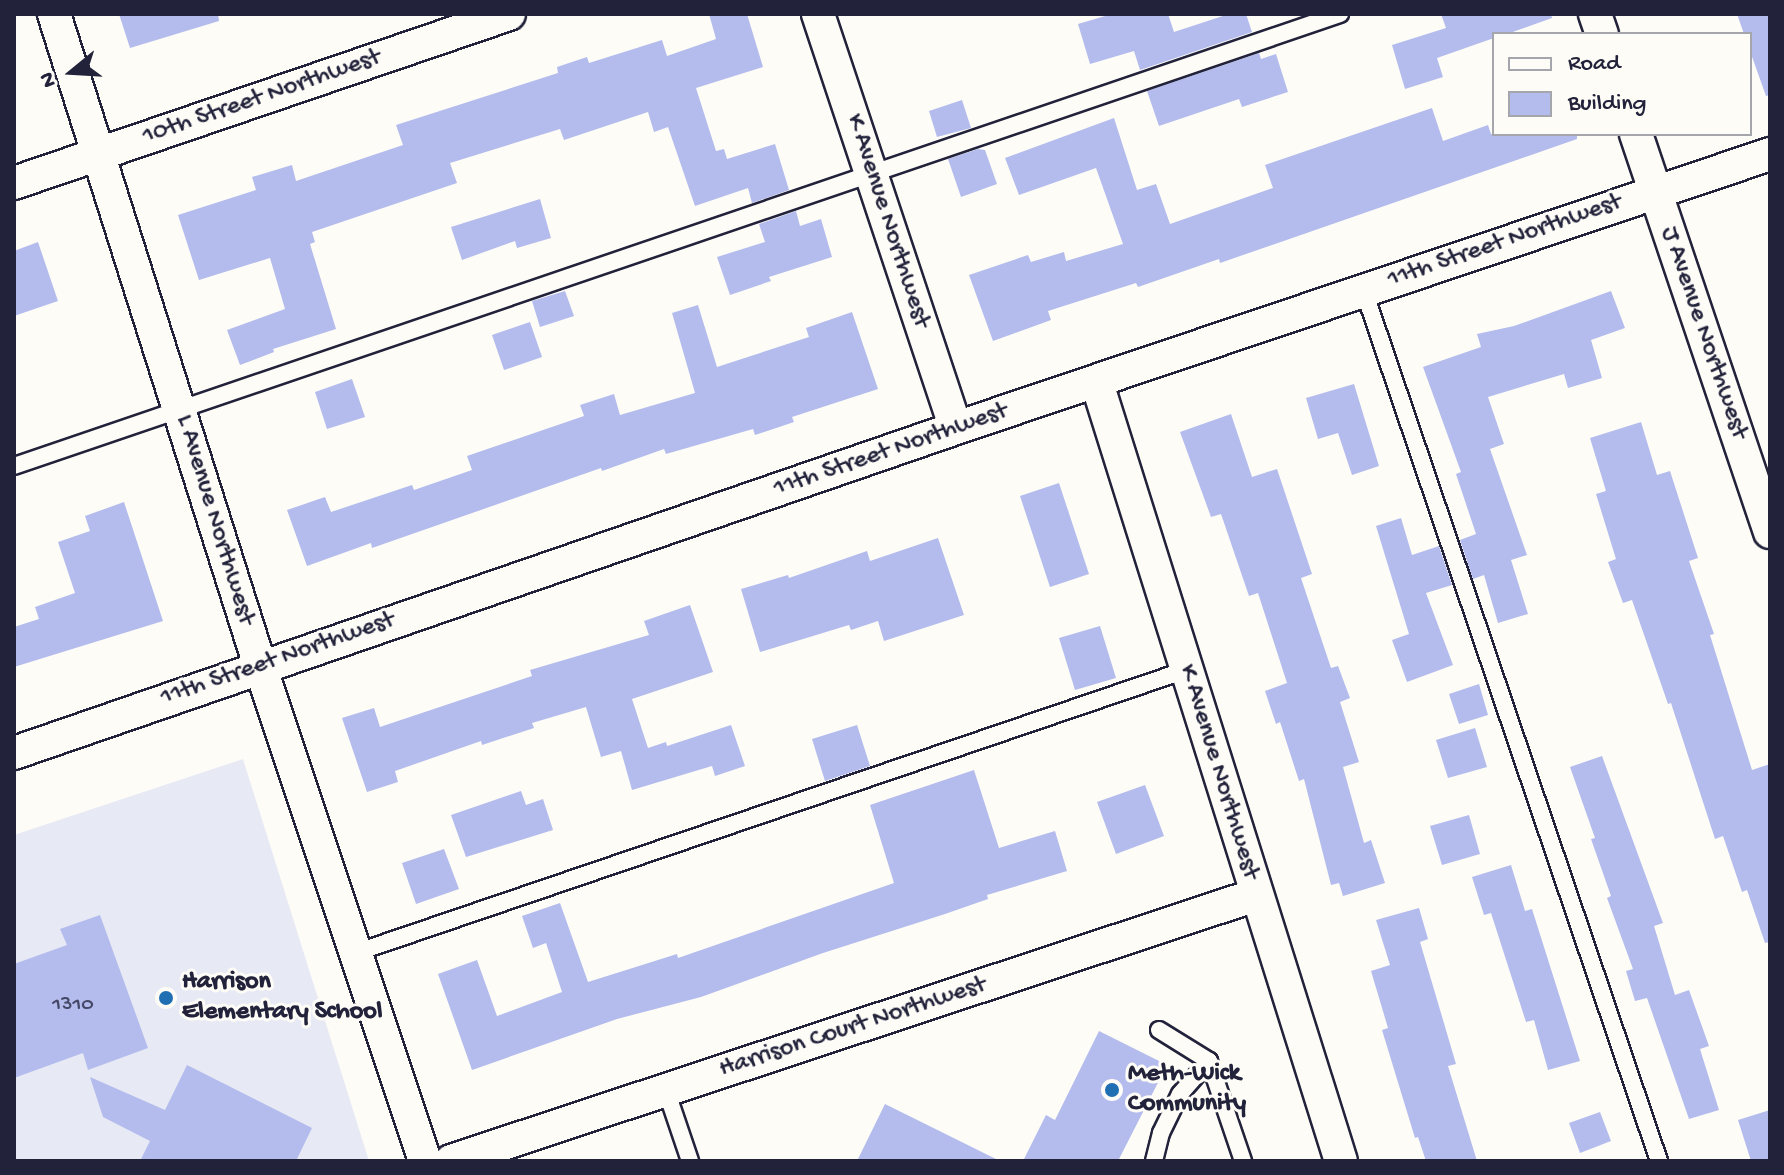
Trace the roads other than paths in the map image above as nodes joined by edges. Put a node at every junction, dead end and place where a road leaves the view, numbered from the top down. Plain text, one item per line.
1 (54, 14) edge
2 (509, 14) edge
3 (818, 14) edge
4 (1340, 14) edge
5 (1637, 136) edge
6 (100, 153) junction
7 (1770, 154) edge
8 (871, 174) junction
9 (14, 183) edge
10 (1655, 191) junction
11 (1364, 291) junction
12 (1097, 383) junction
13 (180, 410) junction
14 (956, 428) junction
15 (14, 466) edge
16 (1770, 532) edge
17 (260, 666) junction
18 (1186, 670) junction
19 (14, 753) edge
20 (1256, 895) junction
21 (355, 953) junction
22 (1159, 1030) dead end
23 (1209, 1061) junction
24 (666, 1090) junction
25 (425, 1161) edge
26 (451, 1161) edge
27 (690, 1161) edge
28 (1154, 1161) edge
29 (1243, 1161) edge
30 (1341, 1161) edge
31 (1659, 1161) edge

1 - 6 street, L Avenue Northwest
2 - 6 street, 10th Street Northwest
3 - 8 street, K Avenue Northwest
4 - 8 lane
5 - 10 street, J Avenue Northwest
6 - 9 street, 10th Street Northwest
6 - 13 street, L Avenue Northwest
7 - 10 street, 11th Street Northwest
8 - 13 lane
8 - 14 street, K Avenue Northwest
10 - 11 street, 11th Street Northwest
10 - 16 street, J Avenue Northwest
11 - 12 street, 11th Street Northwest
11 - 31 lane
12 - 14 street, 11th Street Northwest
12 - 18 street, K Avenue Northwest
13 - 15 lane
13 - 17 street, L Avenue Northwest
14 - 17 street, 11th Street Northwest
17 - 19 street, 11th Street Northwest
17 - 21 street, L Avenue Northwest
18 - 20 street, K Avenue Northwest
18 - 21 lane
20 - 24 street, Harrison Court Northwest
20 - 30 street, K Avenue Northwest
21 - 25 street, L Avenue Northwest
22 - 23 lane
23 - 28 lane
23 - 29 lane
24 - 26 street, Harrison Court Northwest
24 - 27 lane

